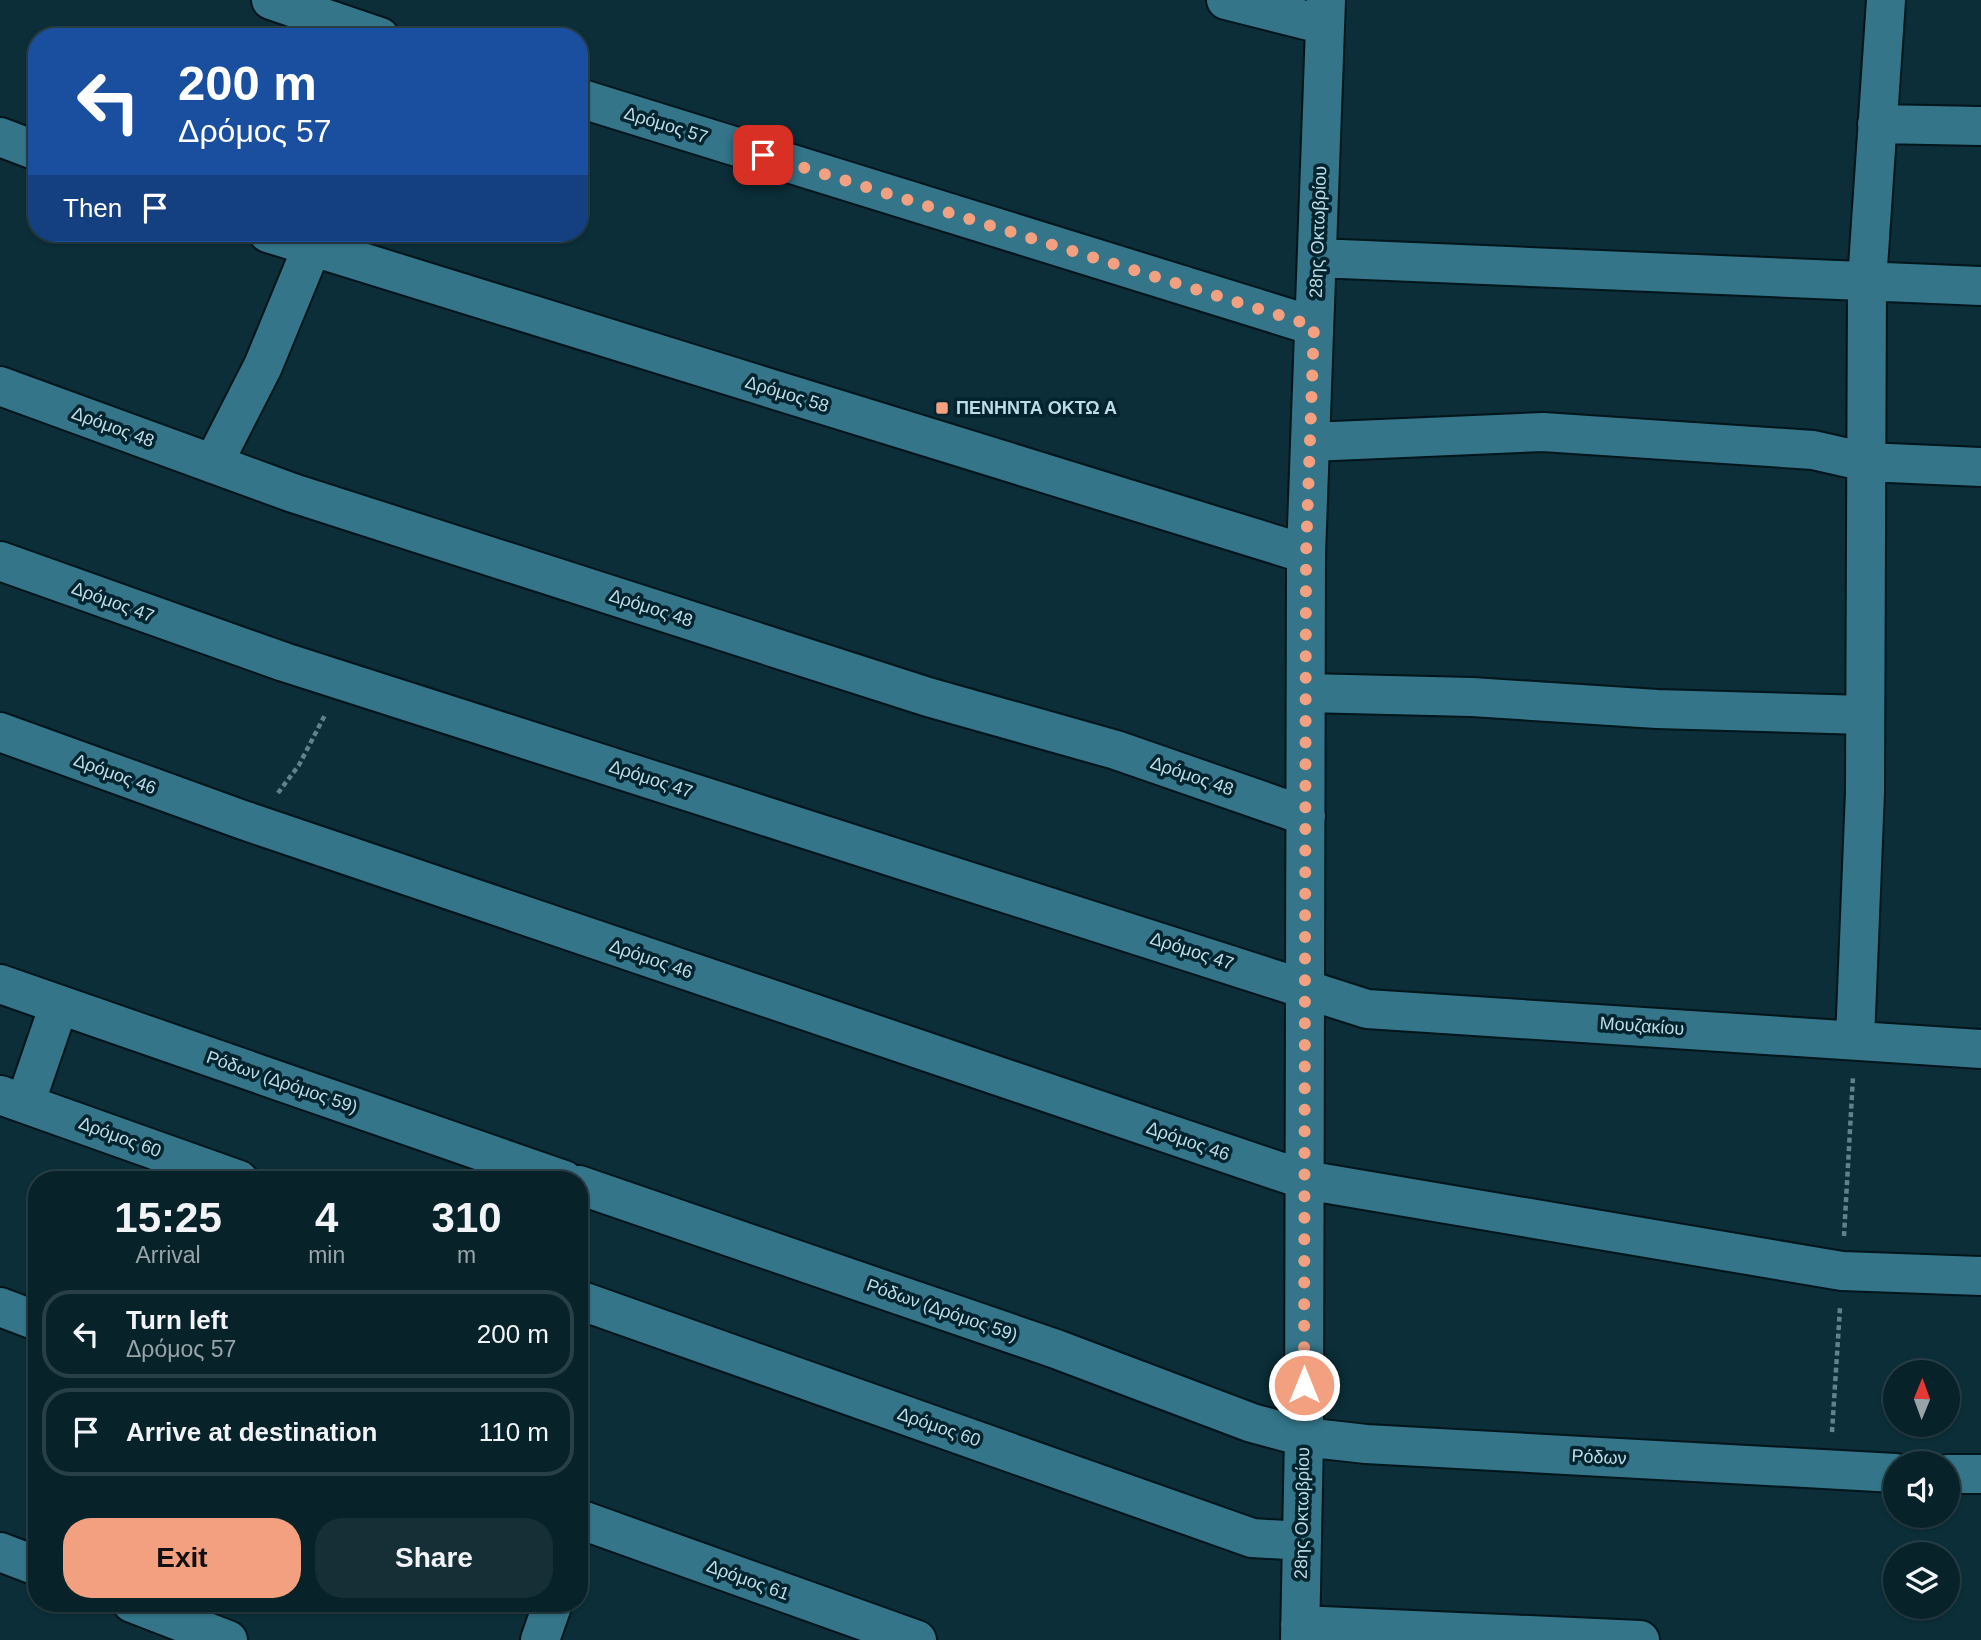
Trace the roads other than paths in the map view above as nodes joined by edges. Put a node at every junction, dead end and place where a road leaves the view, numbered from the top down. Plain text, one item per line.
1 (271, 0) edge
2 (1226, 0) edge
3 (1886, 0) edge
4 (1325, 12) edge
5 (367, 26) edge
6 (588, 101) edge
7 (1877, 124) junction
8 (1981, 126) edge
9 (0, 137) edge
10 (28, 147) edge
11 (288, 242) edge
12 (302, 242) edge
13 (1317, 258) junction
14 (1867, 282) junction
15 (1981, 286) edge
16 (1314, 326) junction
17 (0, 386) edge
18 (1310, 442) junction
19 (1866, 462) junction
20 (213, 464) junction
21 (1981, 467) edge
22 (1306, 554) junction
23 (0, 561) edge
24 (1306, 693) junction
25 (1865, 715) junction
26 (0, 732) edge
27 (1306, 816) junction
28 (0, 984) edge
29 (1306, 987) junction
30 (59, 1005) junction
31 (1855, 1040) junction
32 (1981, 1049) edge
33 (13, 1099) edge
34 (214, 1171) edge
35 (538, 1171) edge
36 (1305, 1180) junction
37 (588, 1188) edge
38 (1981, 1276) edge
39 (588, 1303) edge
40 (0, 1307) edge
41 (28, 1318) edge
42 (1304, 1437) junction
43 (1883, 1472) edge
44 (1960, 1474) edge
45 (1981, 1475) edge
46 (588, 1525) edge
47 (1302, 1541) junction
48 (0, 1552) edge
49 (28, 1563) edge
50 (155, 1612) edge
51 (550, 1612) edge
52 (1300, 1633) edge
53 (228, 1640) edge
54 (540, 1640) edge
55 (917, 1640) edge
56 (1640, 1640) edge

1 - 5 street
2 - 4 street
3 - 7 street
4 - 13 street, 28ης Οκτωβρίου
6 - 16 street, Δρόμος 57
7 - 8 street
7 - 14 street
9 - 10 street
11 - 20 street
12 - 22 street, Δρόμος 58
13 - 14 street
13 - 16 street, 28ης Οκτωβρίου
14 - 15 street
14 - 19 street
16 - 18 street, 28ης Οκτωβρίου
17 - 20 street, Δρόμος 48
18 - 19 street
18 - 22 street, 28ης Οκτωβρίου
19 - 21 street
19 - 25 street
20 - 27 street, Δρόμος 48
22 - 24 street, 28ης Οκτωβρίου
23 - 29 street, Δρόμος 47
24 - 25 street
24 - 27 street, 28ης Οκτωβρίου
25 - 31 street
26 - 36 street, Δρόμος 46
27 - 29 street, 28ης Οκτωβρίου
28 - 30 street, Ρόδων (Δρόμος 59)
29 - 31 street, Μουζακίου
29 - 36 street, 28ης Οκτωβρίου
30 - 33 street
30 - 35 street, Ρόδων (Δρόμος 59)
31 - 32 street, Μουζακίου
33 - 34 street, Δρόμος 60
36 - 38 street, Δρόμος 46
36 - 42 street, 28ης Οκτωβρίου
37 - 42 street, Ρόδων (Δρόμος 59)
39 - 47 street, Δρόμος 60
40 - 41 street
42 - 43 street, Ρόδων
42 - 47 street, 28ης Οκτωβρίου
44 - 45 street
46 - 55 street, Δρόμος 61
47 - 52 street, 28ης Οκτωβρίου
48 - 49 street
50 - 53 street
51 - 54 street
52 - 56 street

